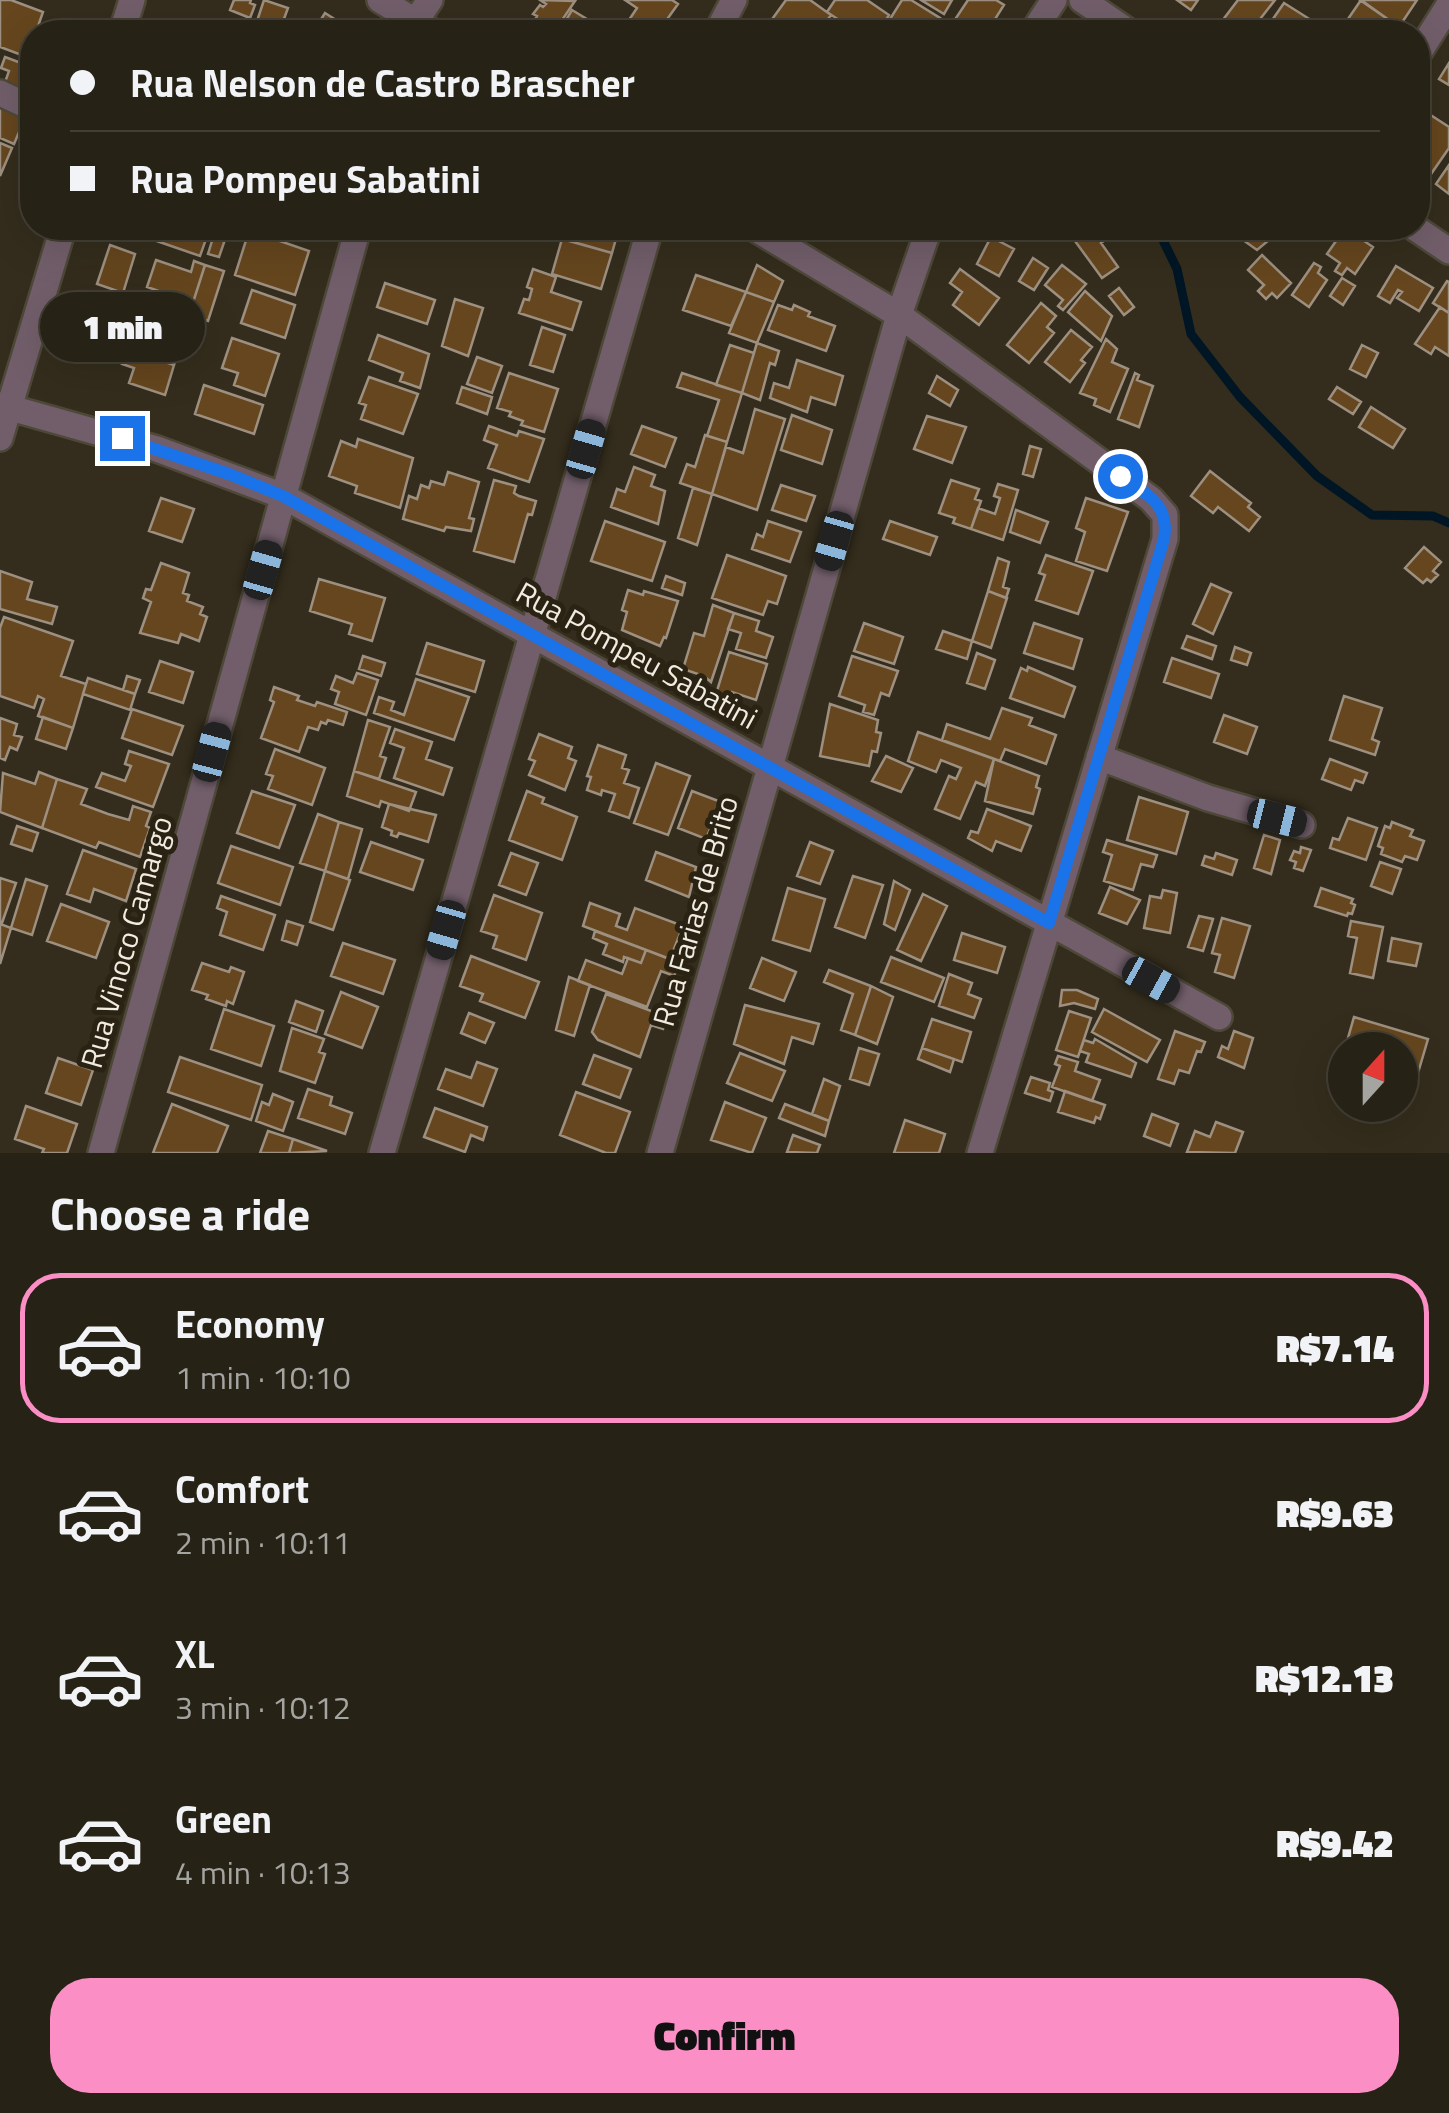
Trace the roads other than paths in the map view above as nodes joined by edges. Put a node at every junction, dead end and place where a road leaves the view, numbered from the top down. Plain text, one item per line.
1 (380, 0) edge
2 (1082, 0) edge
3 (1449, 5) edge
4 (408, 20) edge
5 (1111, 20) edge
6 (1430, 35) edge
7 (59, 240) edge
8 (355, 240) edge
9 (647, 240) edge
10 (774, 240) edge
11 (924, 240) edge
12 (899, 315) junction
13 (5, 406) edge
14 (0, 438) edge
15 (283, 496) junction
16 (532, 634) junction
17 (1099, 756) junction
18 (770, 766) junction
19 (1302, 825) dead end
20 (1049, 923) junction
21 (1219, 1017) dead end
22 (100, 1153) edge
23 (382, 1153) edge
24 (660, 1153) edge
25 (980, 1153) edge

1 - 4 street
2 - 5 street
3 - 6 street
7 - 13 street
8 - 15 street, Rua Vinoco Camargo
9 - 16 street
10 - 12 street
11 - 12 street, Rua Farias de Brito
12 - 17 street
12 - 18 street, Rua Farias de Brito
13 - 14 street
13 - 15 street, Rua Pompeu Sabatini
15 - 16 street, Rua Pompeu Sabatini
15 - 22 street, Rua Vinoco Camargo
16 - 18 street, Rua Pompeu Sabatini
16 - 23 street
17 - 19 street
17 - 20 street
18 - 20 street, Rua Pompeu Sabatini
18 - 24 street, Rua Farias de Brito
20 - 21 street, Rua Pompeu Sabatini
20 - 25 street

